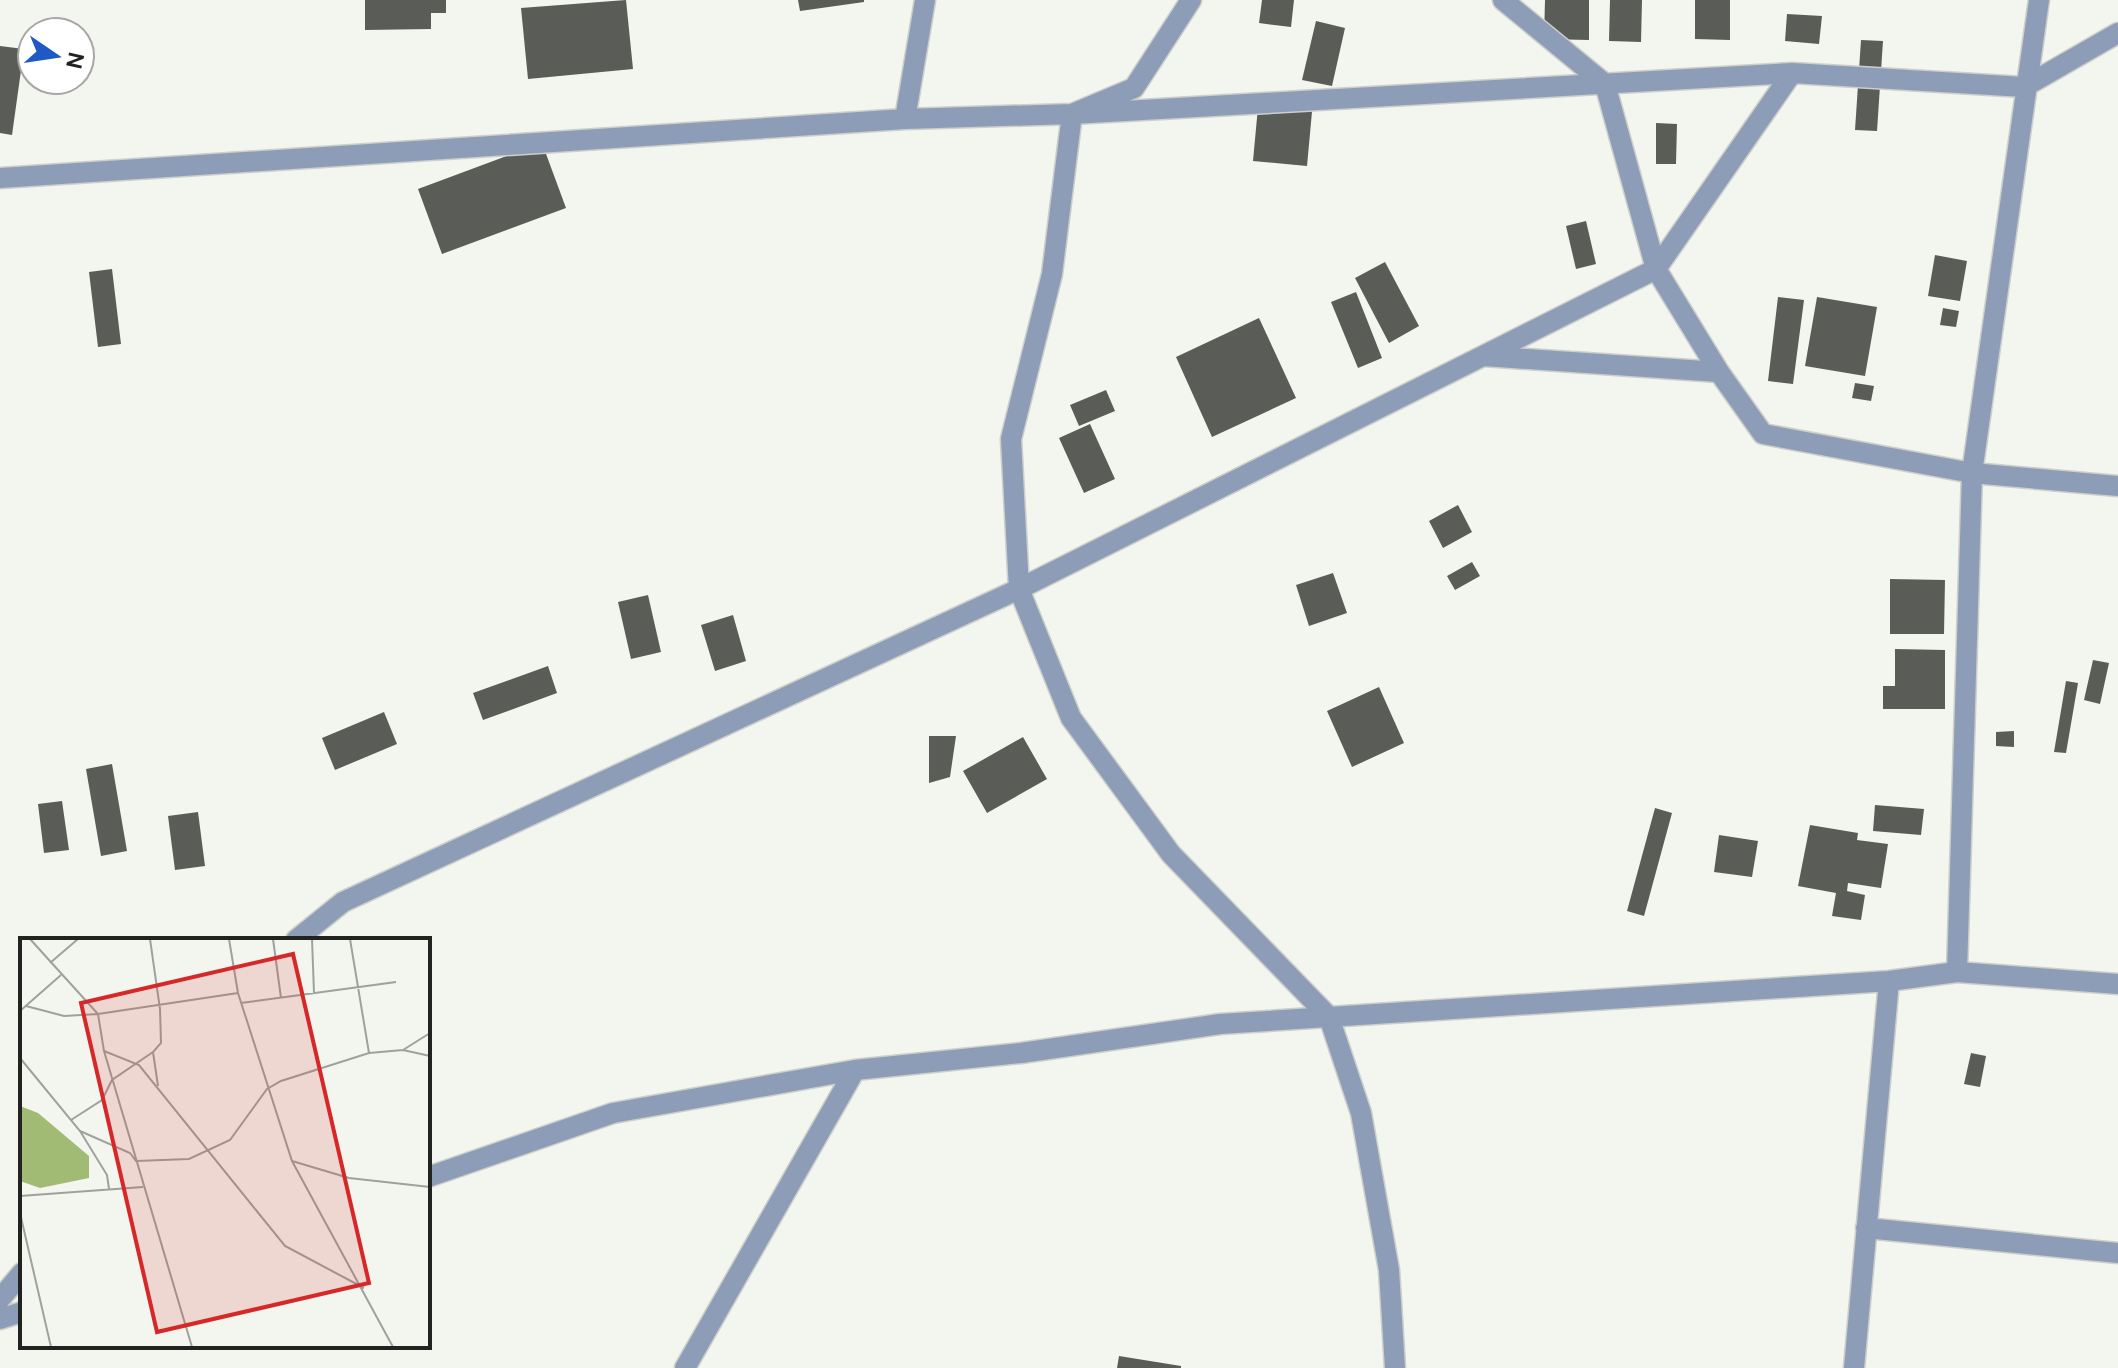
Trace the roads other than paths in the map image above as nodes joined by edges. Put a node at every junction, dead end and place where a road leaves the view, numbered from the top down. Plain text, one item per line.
1 (925, 0) edge
2 (1191, 0) edge
3 (1503, 0) edge
4 (2039, 0) edge
5 (2118, 33) edge
6 (1792, 73) junction
7 (1605, 84) junction
8 (2024, 87) junction
9 (1072, 114) junction
10 (905, 119) junction
11 (0, 178) edge
12 (1656, 269) junction
13 (1479, 356) junction
14 (1719, 372) junction
15 (1972, 473) junction
16 (2118, 486) edge
17 (1019, 589) junction
18 (298, 938) edge
19 (1957, 972) junction
20 (1889, 981) junction
21 (2118, 984) edge
22 (1329, 1017) junction
23 (855, 1070) junction
24 (430, 1176) edge
25 (1866, 1228) junction
26 (2118, 1253) edge
27 (20, 1275) edge
28 (0, 1299) edge
29 (20, 1313) edge
30 (0, 1319) edge
31 (685, 1368) edge
32 (1395, 1368) edge
33 (1854, 1368) edge

1 - 10 street
2 - 9 street
3 - 7 street
4 - 8 street
5 - 8 street
6 - 7 street
6 - 8 street
6 - 12 street
7 - 9 street
7 - 12 street
8 - 15 street
9 - 10 street
9 - 17 street
10 - 11 street
12 - 13 street
12 - 14 street
13 - 14 street
13 - 17 street
14 - 15 street
15 - 16 street
15 - 19 street
17 - 18 street
17 - 22 street
19 - 20 street
19 - 21 street
20 - 22 street
20 - 25 street
22 - 23 street
22 - 32 street
23 - 24 street
23 - 31 street
25 - 26 street
25 - 33 street
27 - 28 street
29 - 30 street

